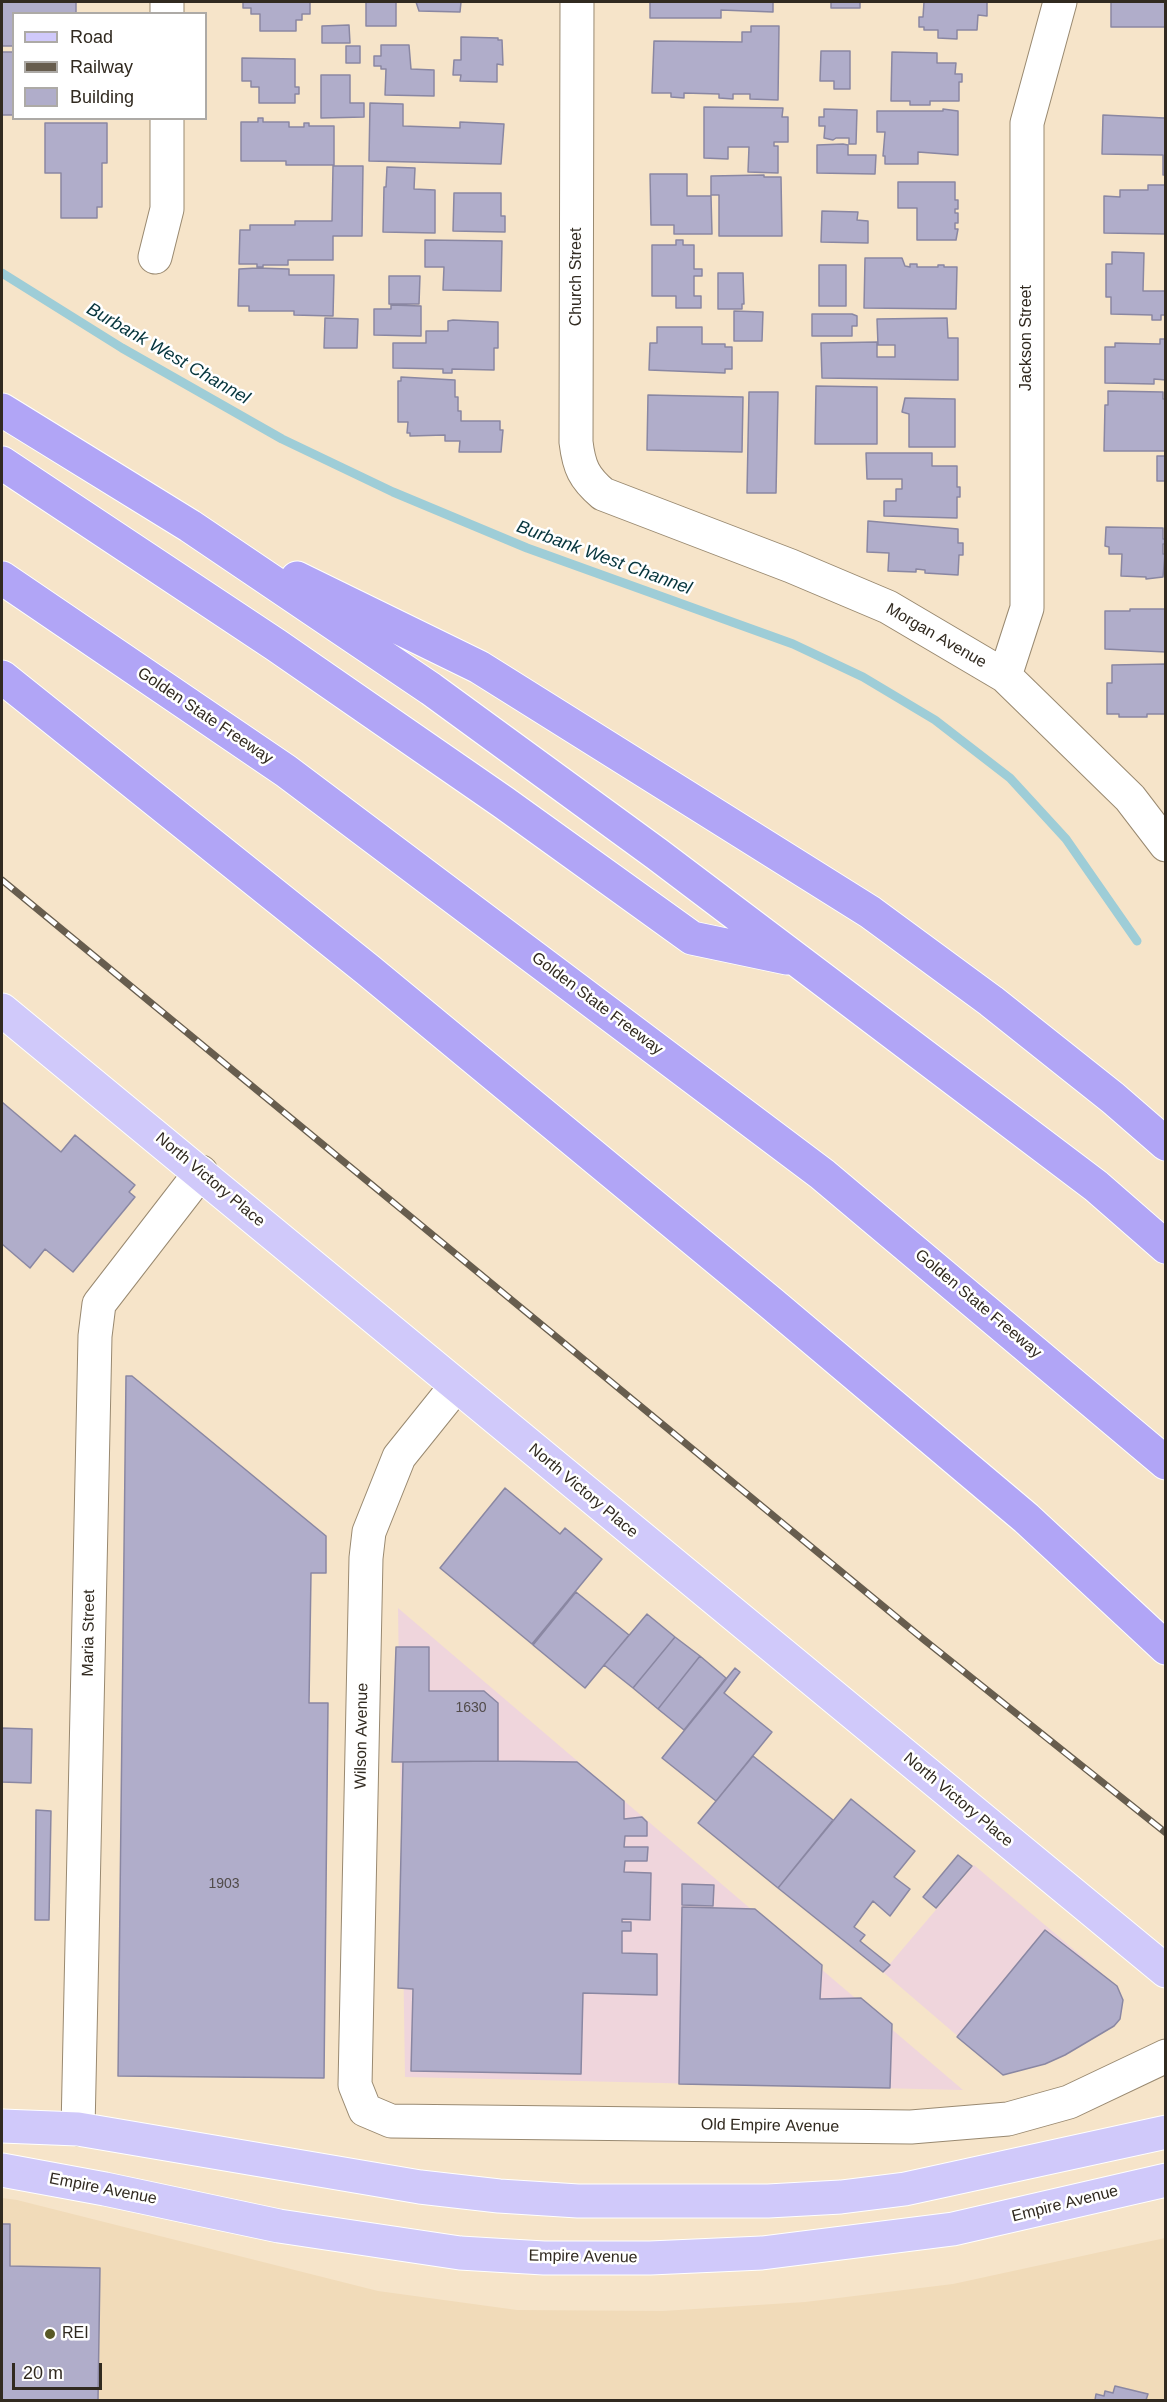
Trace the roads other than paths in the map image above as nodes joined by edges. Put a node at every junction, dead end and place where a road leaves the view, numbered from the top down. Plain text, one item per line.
1 (577, 2) edge
2 (1059, 2) edge
3 (167, 120) edge
4 (155, 257) dead end
5 (2, 410) edge
6 (2, 463) edge
7 (648, 512) joint
8 (190, 525) junction
9 (2, 578) edge
10 (1005, 676) junction
11 (2, 677) edge
12 (1166, 845) edge
13 (797, 960) junction
14 (2, 1010) edge
15 (1166, 1144) edge
16 (201, 1172) junction
17 (1166, 1247) edge
18 (456, 1386) junction
19 (1166, 1463) edge
20 (1166, 1648) edge
21 (1166, 1971) edge
22 (1166, 2056) edge
23 (365, 2110) joint
24 (2, 2126) edge
25 (78, 2129) junction
26 (1166, 2132) edge
27 (2, 2170) edge
28 (1166, 2180) edge

1 - 7 street, Church Street
2 - 10 street, Jackson Street
3 - 4 street
5 - 8 highway
6 - 13 highway
7 - 10 street, Morgan Avenue
8 - 13 highway
8 - 15 highway
9 - 19 highway, Golden State Freeway
10 - 12 street, Morgan Avenue
11 - 20 highway
13 - 17 highway
14 - 16 main road, North Victory Place
16 - 18 main road, North Victory Place
16 - 25 street, Maria Street
18 - 21 main road, North Victory Place
18 - 23 street, Wilson Avenue
22 - 23 street, Old Empire Avenue
24 - 25 main road
25 - 26 main road
27 - 28 main road, Empire Avenue

